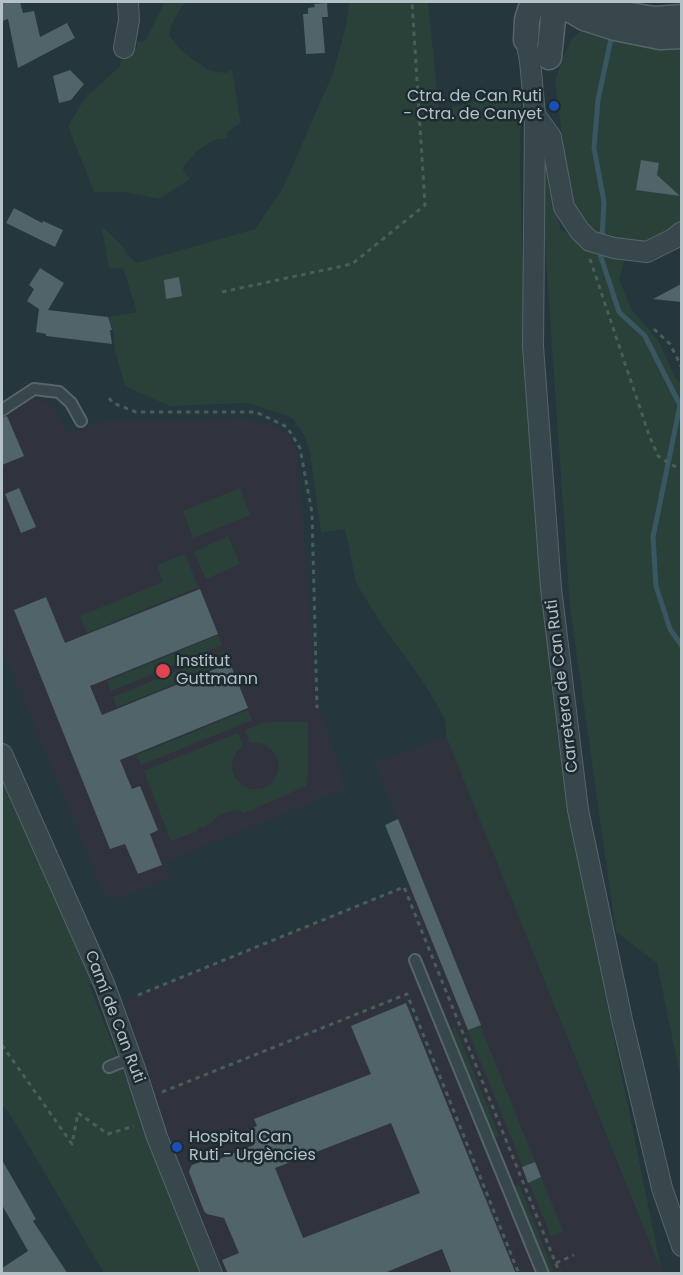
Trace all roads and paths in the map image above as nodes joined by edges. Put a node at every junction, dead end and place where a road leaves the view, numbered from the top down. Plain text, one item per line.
1 (128, 2) edge
2 (412, 2) edge
3 (514, 2) edge
4 (537, 2) edge
5 (555, 2) edge
6 (583, 7) edge
7 (681, 17) edge
8 (668, 29) edge
9 (526, 40) junction
10 (124, 48) dead end
11 (549, 57) junction
12 (535, 115) junction
13 (681, 232) edge
14 (584, 235) junction
15 (222, 292) dead end
16 (654, 329) dead end
17 (681, 368) edge
18 (109, 398) dead end
19 (2, 410) edge
20 (81, 421) dead end
21 (681, 468) edge
22 (317, 708) dead end
23 (3, 754) edge
24 (415, 960) dead end
25 (138, 995) dead end
26 (2, 1045) edge
27 (131, 1058) junction
28 (109, 1067) dead end
29 (155, 1095) dead end
30 (142, 1123) dead end
31 (681, 1246) edge
32 (574, 1256) dead end
33 (556, 1263) junction
34 (212, 1274) edge
35 (519, 1274) edge
36 (543, 1274) edge
37 (560, 1274) edge

1 - 10 street
2 - 15 path
3 - 9 street
4 - 9 street
5 - 6 street
5 - 11 street
6 - 8 street
6 - 11 street
7 - 8 street
9 - 12 street, Carretera de Can Ruti
11 - 12 street, Carretera de Can Ruti
12 - 14 street
12 - 31 street, Carretera de Can Ruti
13 - 14 street
14 - 21 path
16 - 17 path
18 - 22 path
19 - 20 lane
23 - 27 street, Camí de Can Ruti
24 - 36 lane
25 - 33 path
26 - 30 path
27 - 28 lane
27 - 34 street, Camí de Can Ruti
29 - 35 path
32 - 33 path
33 - 37 path

